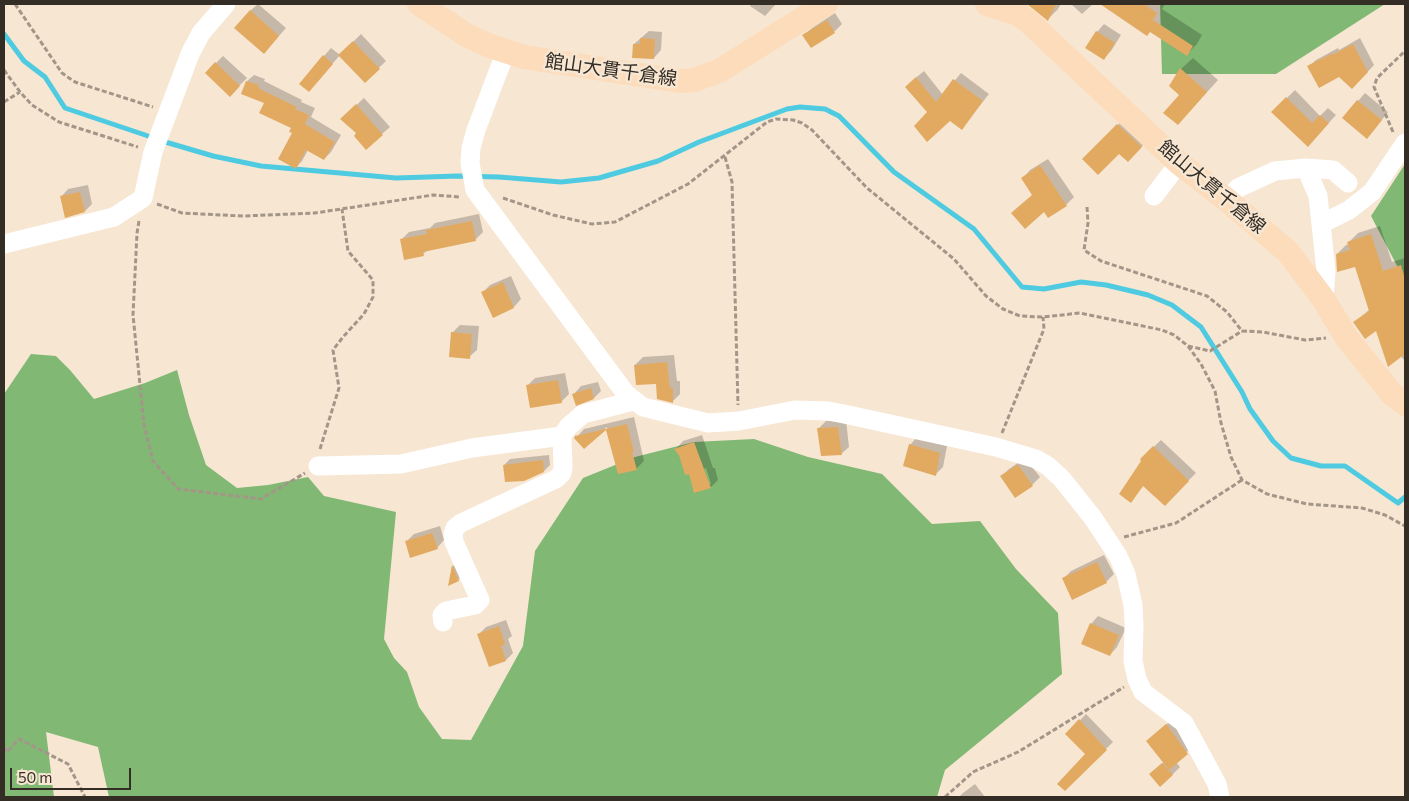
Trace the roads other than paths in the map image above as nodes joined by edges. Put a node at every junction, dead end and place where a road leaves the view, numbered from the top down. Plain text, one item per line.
1 (226, 4) edge
2 (419, 4) edge
3 (826, 4) edge
4 (987, 4) edge
5 (1020, 9) edge
6 (506, 52) junction
7 (1403, 146) edge
8 (1179, 163) junction
9 (1306, 168) junction
10 (1348, 183) dead end
11 (1154, 196) dead end
12 (1226, 200) junction
13 (1321, 224) junction
14 (4, 244) edge
15 (1324, 300) junction
16 (633, 401) junction
17 (1405, 404) edge
18 (562, 436) junction
19 (318, 466) road end
20 (443, 622) dead end
21 (1220, 797) edge

1 - 14 street
2 - 6 main road, 館山大貫千倉線
3 - 6 main road, 館山大貫千倉線
4 - 5 main road, 館山大貫千倉線
5 - 8 main road, 館山大貫千倉線
6 - 16 street
7 - 13 street
8 - 11 street
8 - 12 main road, 館山大貫千倉線
9 - 10 street
9 - 12 street
9 - 13 street
12 - 15 main road, 館山大貫千倉線
13 - 15 street
15 - 17 main road, 館山大貫千倉線
16 - 18 street
16 - 21 street
18 - 19 street
18 - 20 street

